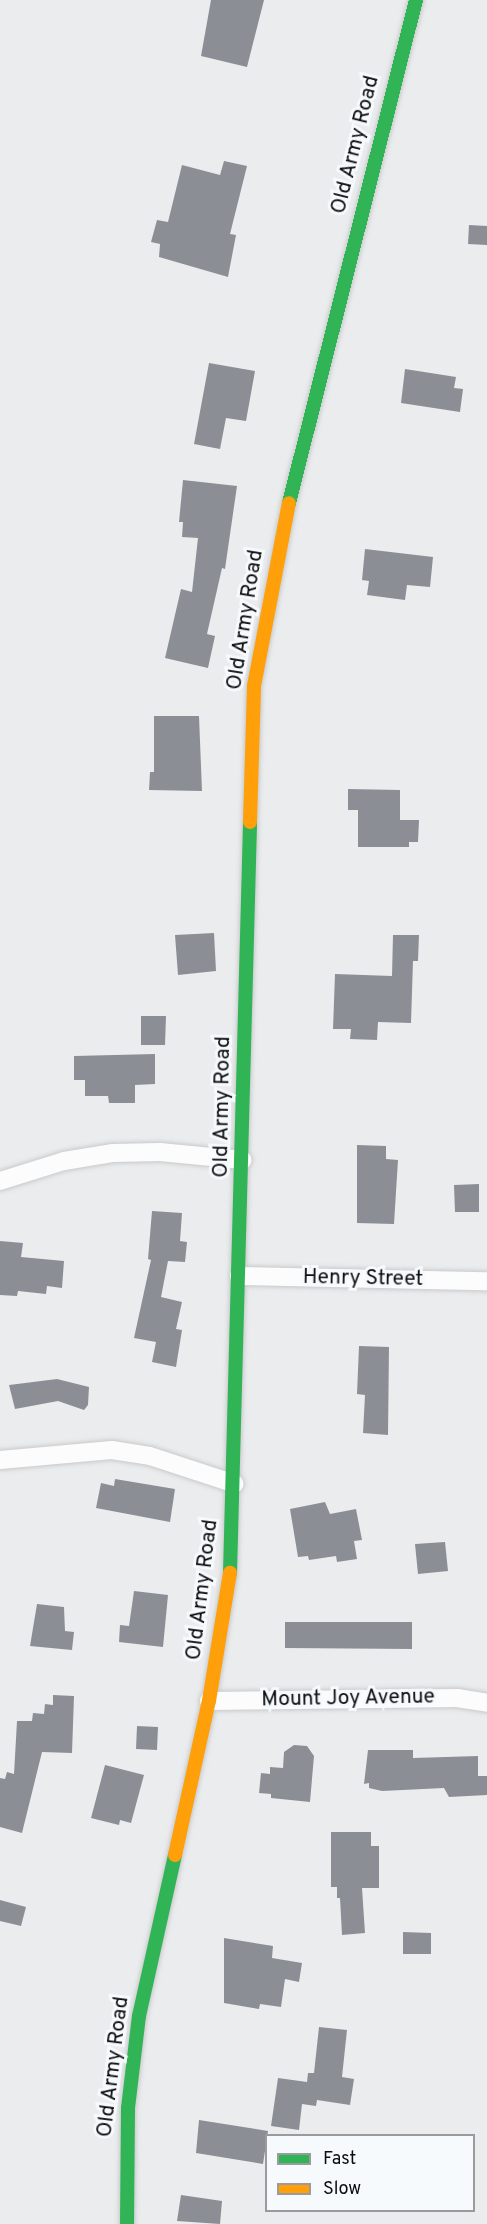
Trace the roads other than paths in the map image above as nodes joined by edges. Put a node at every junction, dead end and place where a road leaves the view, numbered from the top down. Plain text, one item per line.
1 (416, 0) edge
2 (243, 1161) junction
3 (0, 1181) edge
4 (239, 1276) junction
5 (487, 1281) edge
6 (0, 1460) edge
7 (235, 1484) junction
8 (209, 1701) junction
9 (487, 1703) edge
10 (127, 2224) edge

1 - 2 street, Old Army Road
2 - 3 street
2 - 4 street, Old Army Road
4 - 5 street, Henry Street
4 - 7 street, Old Army Road
6 - 7 street
7 - 8 street, Old Army Road
8 - 9 street, Mount Joy Avenue
8 - 10 street, Old Army Road

